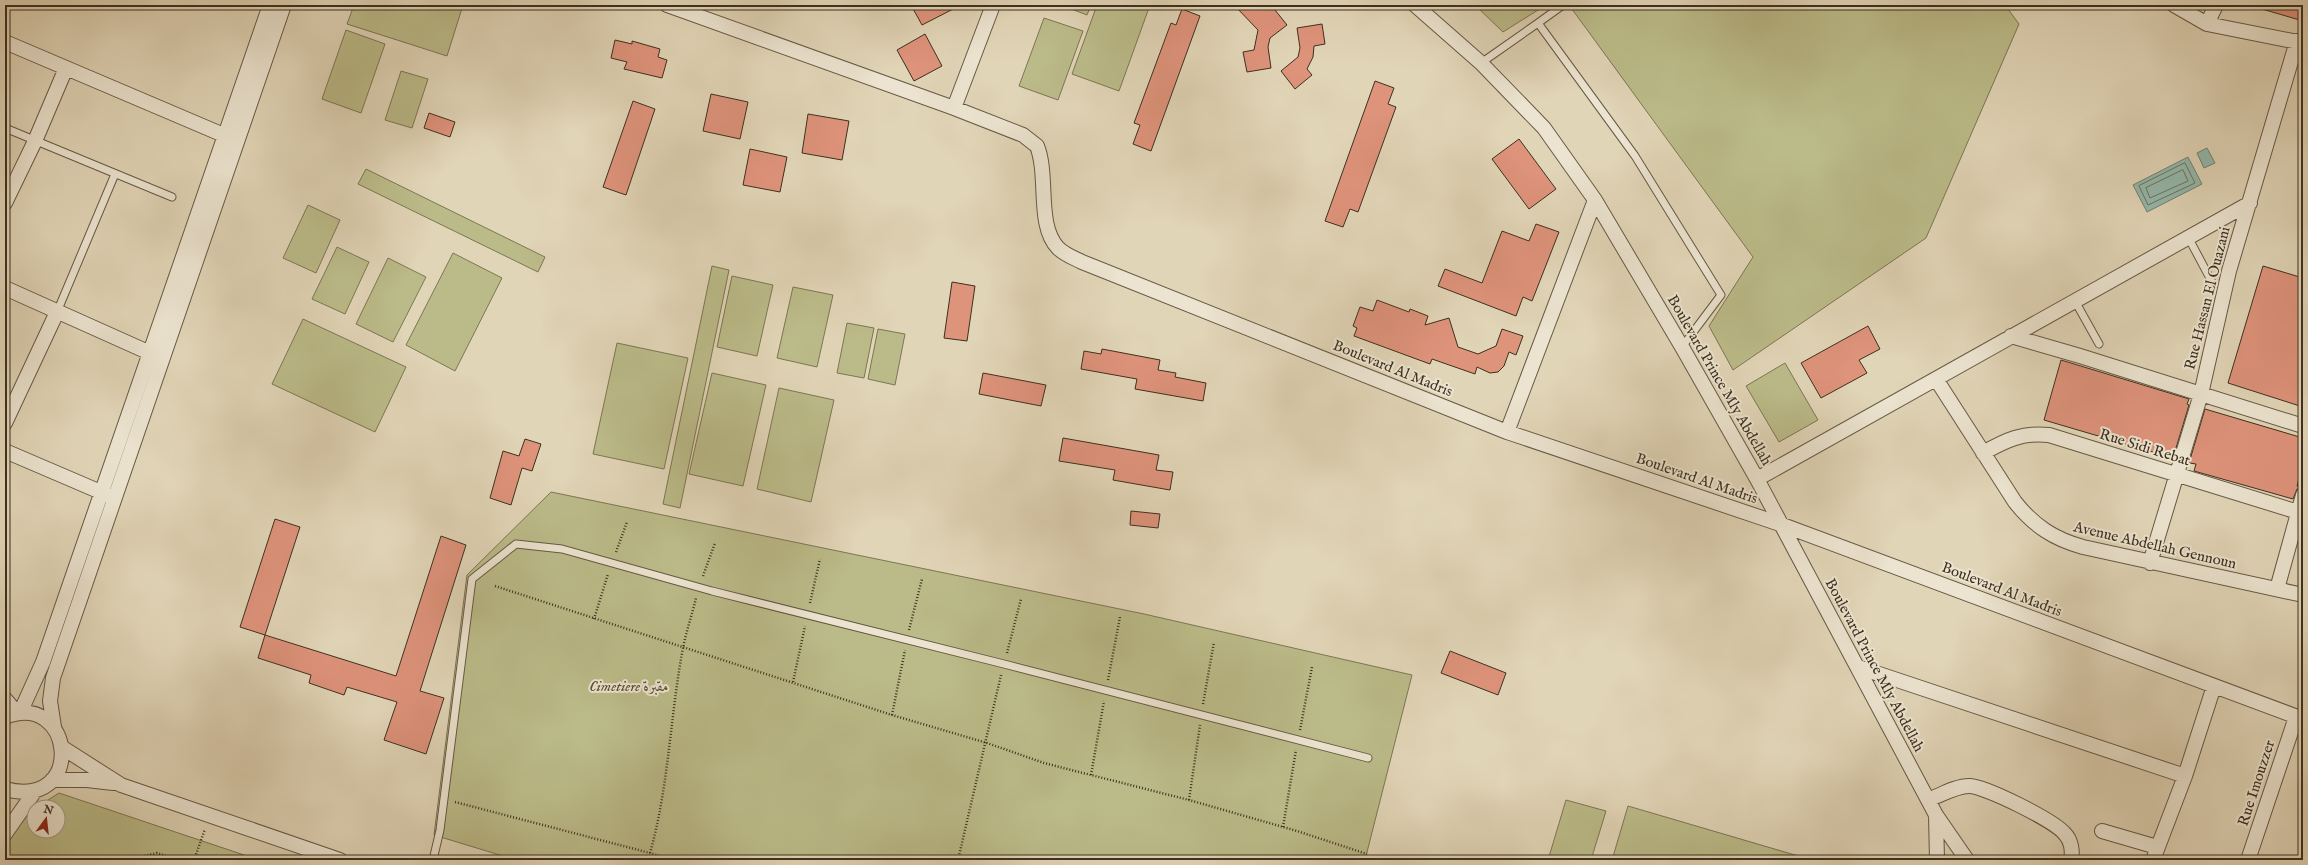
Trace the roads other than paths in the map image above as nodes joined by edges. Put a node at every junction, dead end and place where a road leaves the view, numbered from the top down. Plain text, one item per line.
1 (270, 5) edge
2 (284, 5) edge
3 (667, 5) edge
4 (993, 5) edge
5 (1415, 5) edge
6 (1563, 5) edge
7 (2174, 5) edge
8 (2216, 5) edge
9 (1538, 23) junction
10 (2207, 24) junction
11 (5, 42) edge
12 (2300, 42) edge
13 (1481, 63) junction
14 (66, 68) junction
15 (954, 108) junction
16 (5, 128) edge
17 (225, 136) junction
18 (35, 141) junction
19 (239, 141) junction
20 (115, 174) junction
21 (172, 197) dead end
22 (1595, 200) junction
23 (5, 203) edge
24 (2250, 203) junction
25 (205, 216) junction
26 (2188, 237) junction
27 (2212, 282) dead end
28 (5, 288) edge
29 (2075, 301) junction
30 (57, 312) junction
31 (2012, 336) junction
32 (2099, 344) dead end
33 (1682, 347) junction
34 (157, 356) junction
35 (1936, 379) junction
36 (2201, 394) junction
37 (5, 423) edge
38 (2303, 426) edge
39 (1507, 432) junction
40 (5, 451) edge
41 (1983, 453) junction
42 (2177, 475) junction
43 (1757, 479) junction
44 (102, 493) junction
45 (2303, 496) edge
46 (116, 498) junction
47 (2298, 512) junction
48 (1780, 524) junction
49 (2150, 563) junction
50 (2277, 589) junction
51 (2303, 595) edge
52 (1858, 667) junction
53 (2214, 686) junction
54 (5, 700) edge
55 (14, 714) edge
56 (2300, 718) edge
57 (54, 727) junction
58 (63, 748) junction
59 (1368, 758) dead end
60 (2185, 776) junction
61 (52, 780) junction
62 (121, 784) junction
63 (5, 789) edge
64 (35, 791) junction
65 (1928, 800) junction
66 (1936, 815) junction
67 (2102, 832) dead end
68 (5, 834) edge
69 (2155, 854) edge
70 (340, 860) edge
71 (433, 860) edge
72 (1937, 860) edge
73 (1954, 860) edge
74 (1967, 860) edge
75 (2071, 860) edge
76 (2248, 860) edge

1 - 17 street
2 - 19 street
3 - 15 street
4 - 15 street
5 - 13 street, Boulevard Prince Mly Abdellah
6 - 9 lane
7 - 10 street
8 - 10 street
9 - 13 lane
9 - 33 lane
10 - 12 street
11 - 14 street
12 - 24 street, Rue Hassan El Ouazani
13 - 22 street, Boulevard Prince Mly Abdellah
14 - 17 street
14 - 18 street
15 - 39 street, Boulevard Al Madris
16 - 18 lane
17 - 19 street
17 - 25 street
18 - 20 lane
18 - 23 street
19 - 25 street
20 - 21 lane
20 - 30 lane
22 - 33 street, Boulevard Prince Mly Abdellah
22 - 39 street
24 - 26 street
24 - 36 street, Rue Hassan El Ouazani
25 - 34 street
26 - 27 lane
26 - 29 street
28 - 30 street
29 - 31 street
29 - 32 lane
30 - 34 street
30 - 37 street
31 - 35 street
31 - 36 street
33 - 43 street, Boulevard Prince Mly Abdellah
34 - 44 street
34 - 46 street
35 - 41 street, Avenue Abdellah Gennoun
35 - 43 street
36 - 38 street
36 - 42 street, Rue Hassan El Ouazani
39 - 48 street, Boulevard Al Madris
40 - 44 street
41 - 42 street, Rue Sidi Rebat
41 - 49 street, Avenue Abdellah Gennoun
42 - 47 street, Rue Sidi Rebat
42 - 49 street, Rue Hassan El Ouazani
43 - 48 street, Boulevard Prince Mly Abdellah
44 - 46 street
44 - 55 street
45 - 47 street
46 - 57 street
47 - 50 street
48 - 52 street, Boulevard Prince Mly Abdellah
48 - 53 street, Boulevard Al Madris
49 - 50 street, Avenue Abdellah Gennoun
50 - 51 street, Avenue Abdellah Gennoun
52 - 60 street
52 - 65 street, Boulevard Prince Mly Abdellah
53 - 56 street, Boulevard Al Madris
53 - 60 street
54 - 55 street
55 - 57 street
56 - 76 street, Rue Imouzzer
57 - 58 street
58 - 61 street
58 - 62 street
59 - 71 lane
60 - 69 street
61 - 62 street
61 - 64 street
62 - 70 street
63 - 64 street
64 - 68 street
65 - 66 street, Boulevard Prince Mly Abdellah
65 - 75 street
66 - 72 street, Boulevard Prince Mly Abdellah
66 - 74 street, Boulevard Prince Mly Abdellah
67 - 69 street
73 - 74 street

